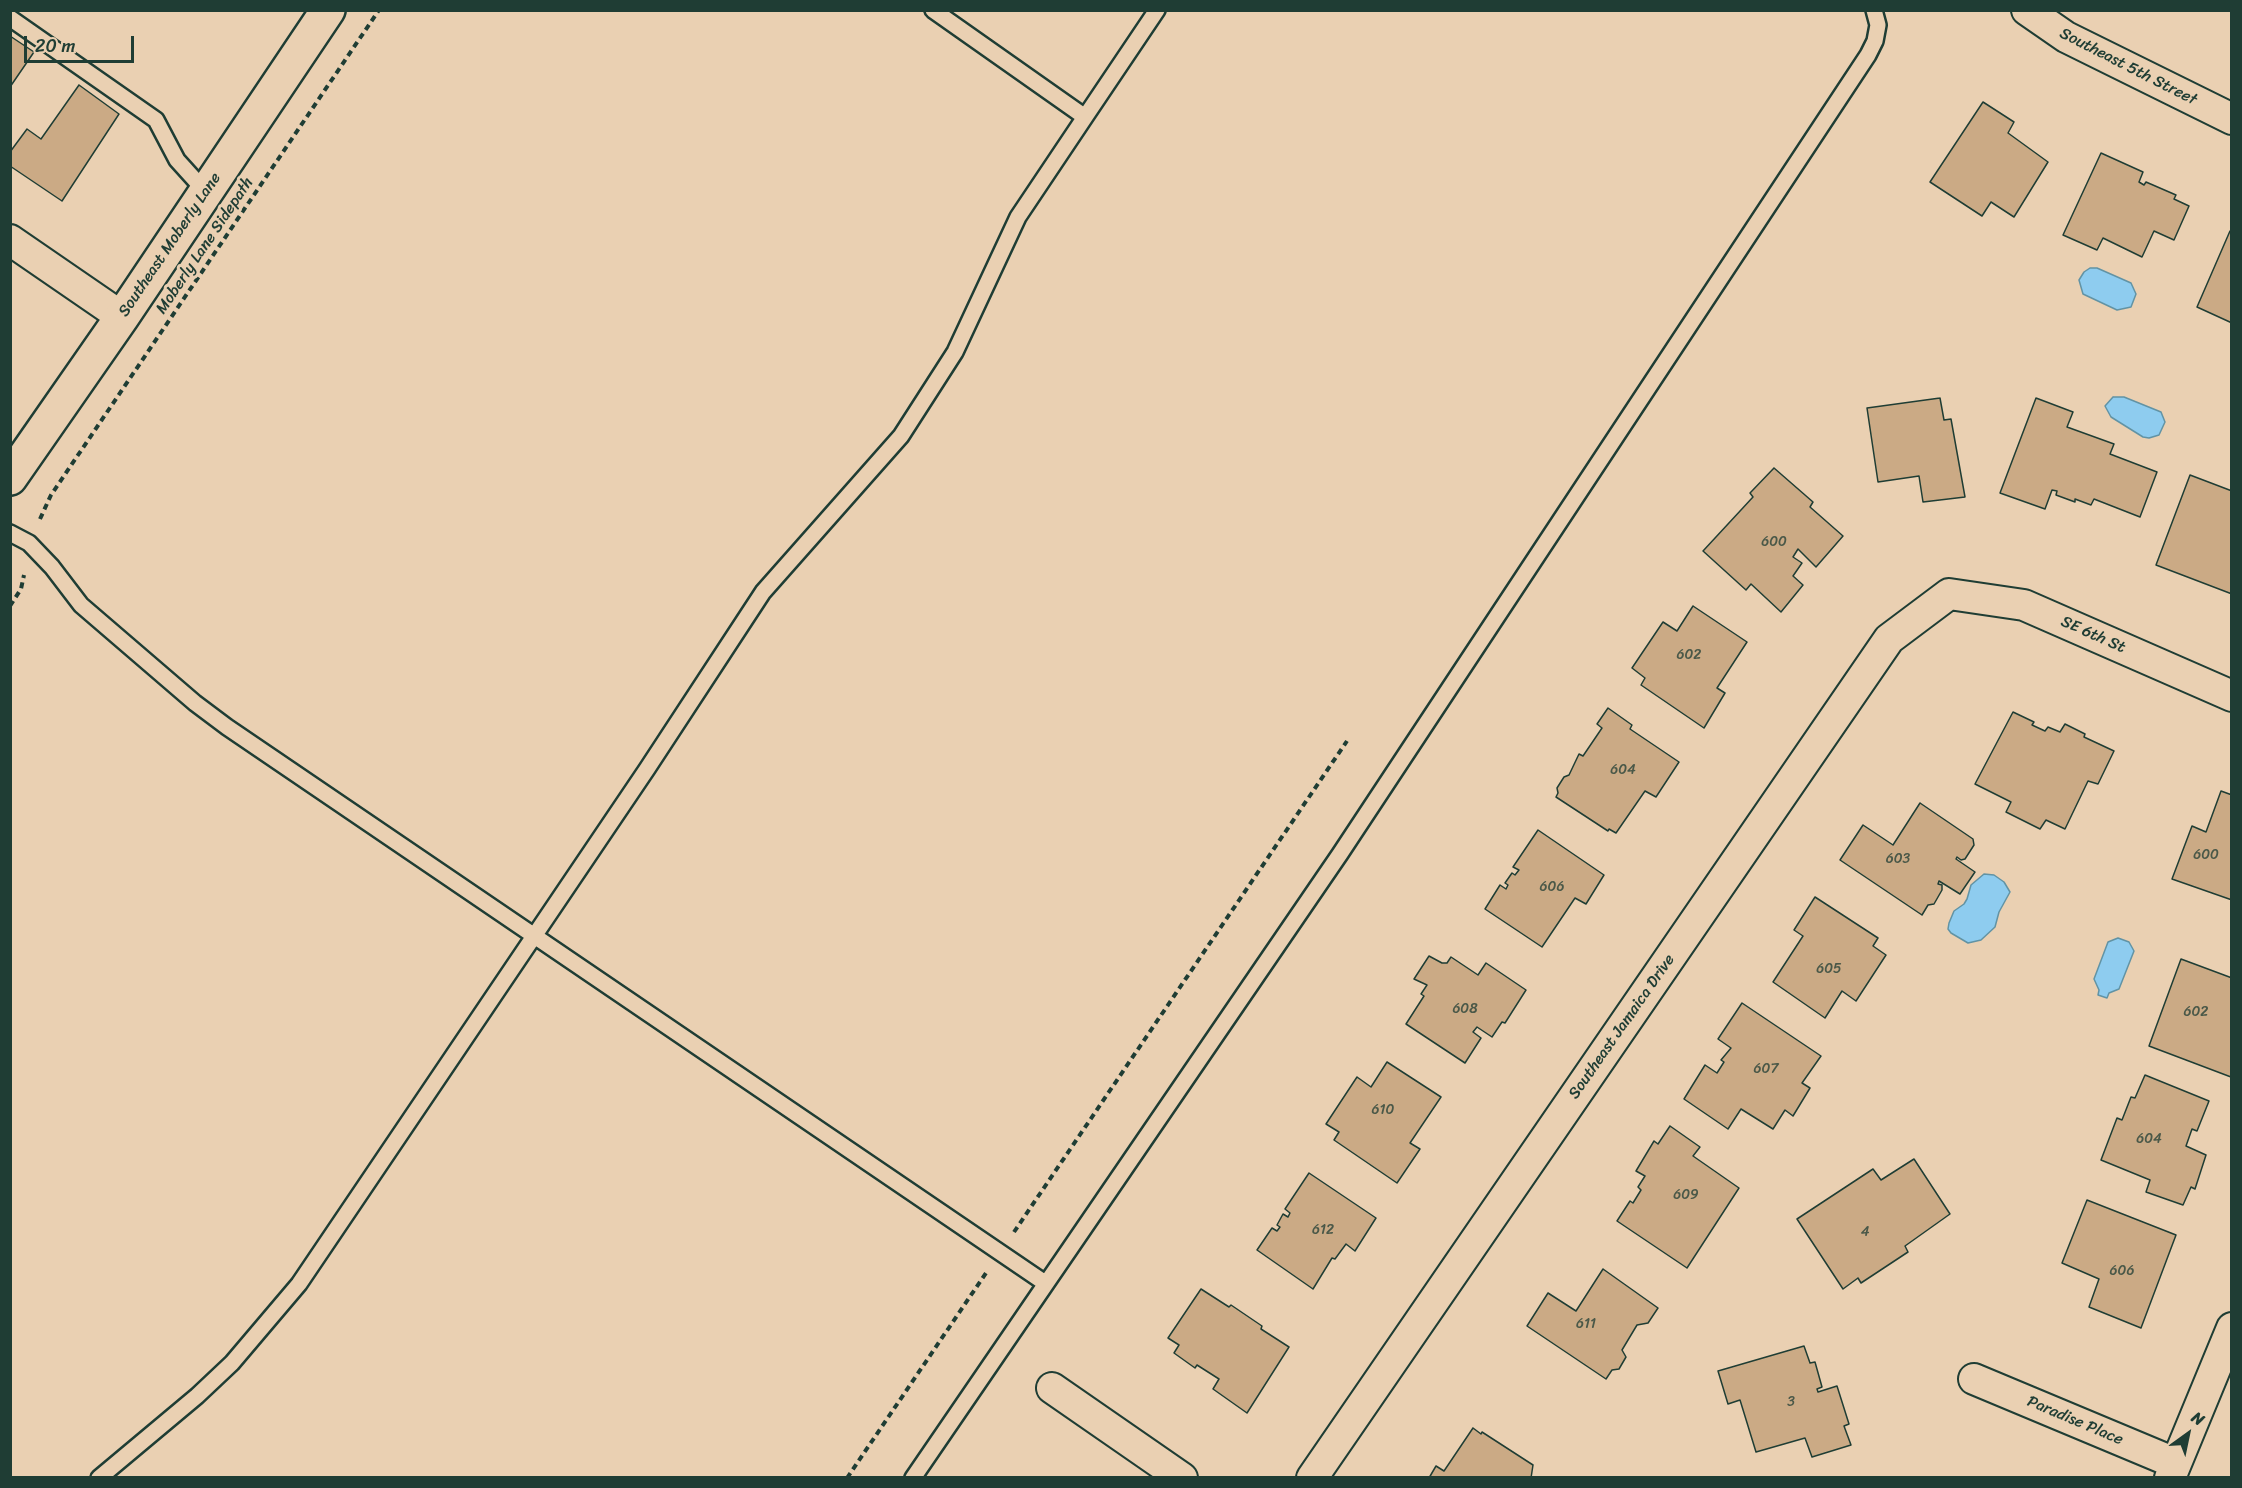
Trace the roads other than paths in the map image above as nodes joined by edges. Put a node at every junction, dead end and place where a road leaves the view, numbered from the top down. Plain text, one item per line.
1 (328, 10) edge
2 (933, 10) edge
3 (1157, 10) edge
4 (1874, 10) edge
5 (2027, 10) edge
6 (10, 18) edge
7 (1085, 117) junction
8 (2232, 119) edge
9 (205, 191) junction
10 (10, 240) edge
11 (122, 317) junction
12 (10, 478) edge
13 (10, 533) edge
14 (1949, 594) joint
15 (2232, 696) edge
16 (533, 936) junction
17 (1045, 1283) junction
18 (2232, 1328) edge
19 (1974, 1379) dead end
20 (1052, 1388) dead end
21 (2173, 1470) edge
22 (99, 1478) edge
23 (913, 1478) edge
24 (1182, 1478) edge
25 (1312, 1478) edge

1 - 9 street, Southeast Moberly Lane
2 - 7 lane
3 - 7 lane
4 - 17 lane
5 - 8 street, Southeast 5th Street
6 - 9 lane
7 - 16 lane
9 - 11 street, Southeast Moberly Lane
10 - 11 street
11 - 12 street, Southeast Moberly Lane
13 - 16 lane
14 - 15 street, SE 6th St
14 - 25 street, Southeast Jamaica Drive
16 - 17 lane
16 - 22 lane
17 - 23 lane
18 - 21 street
19 - 21 street, Paradise Place
20 - 24 street

